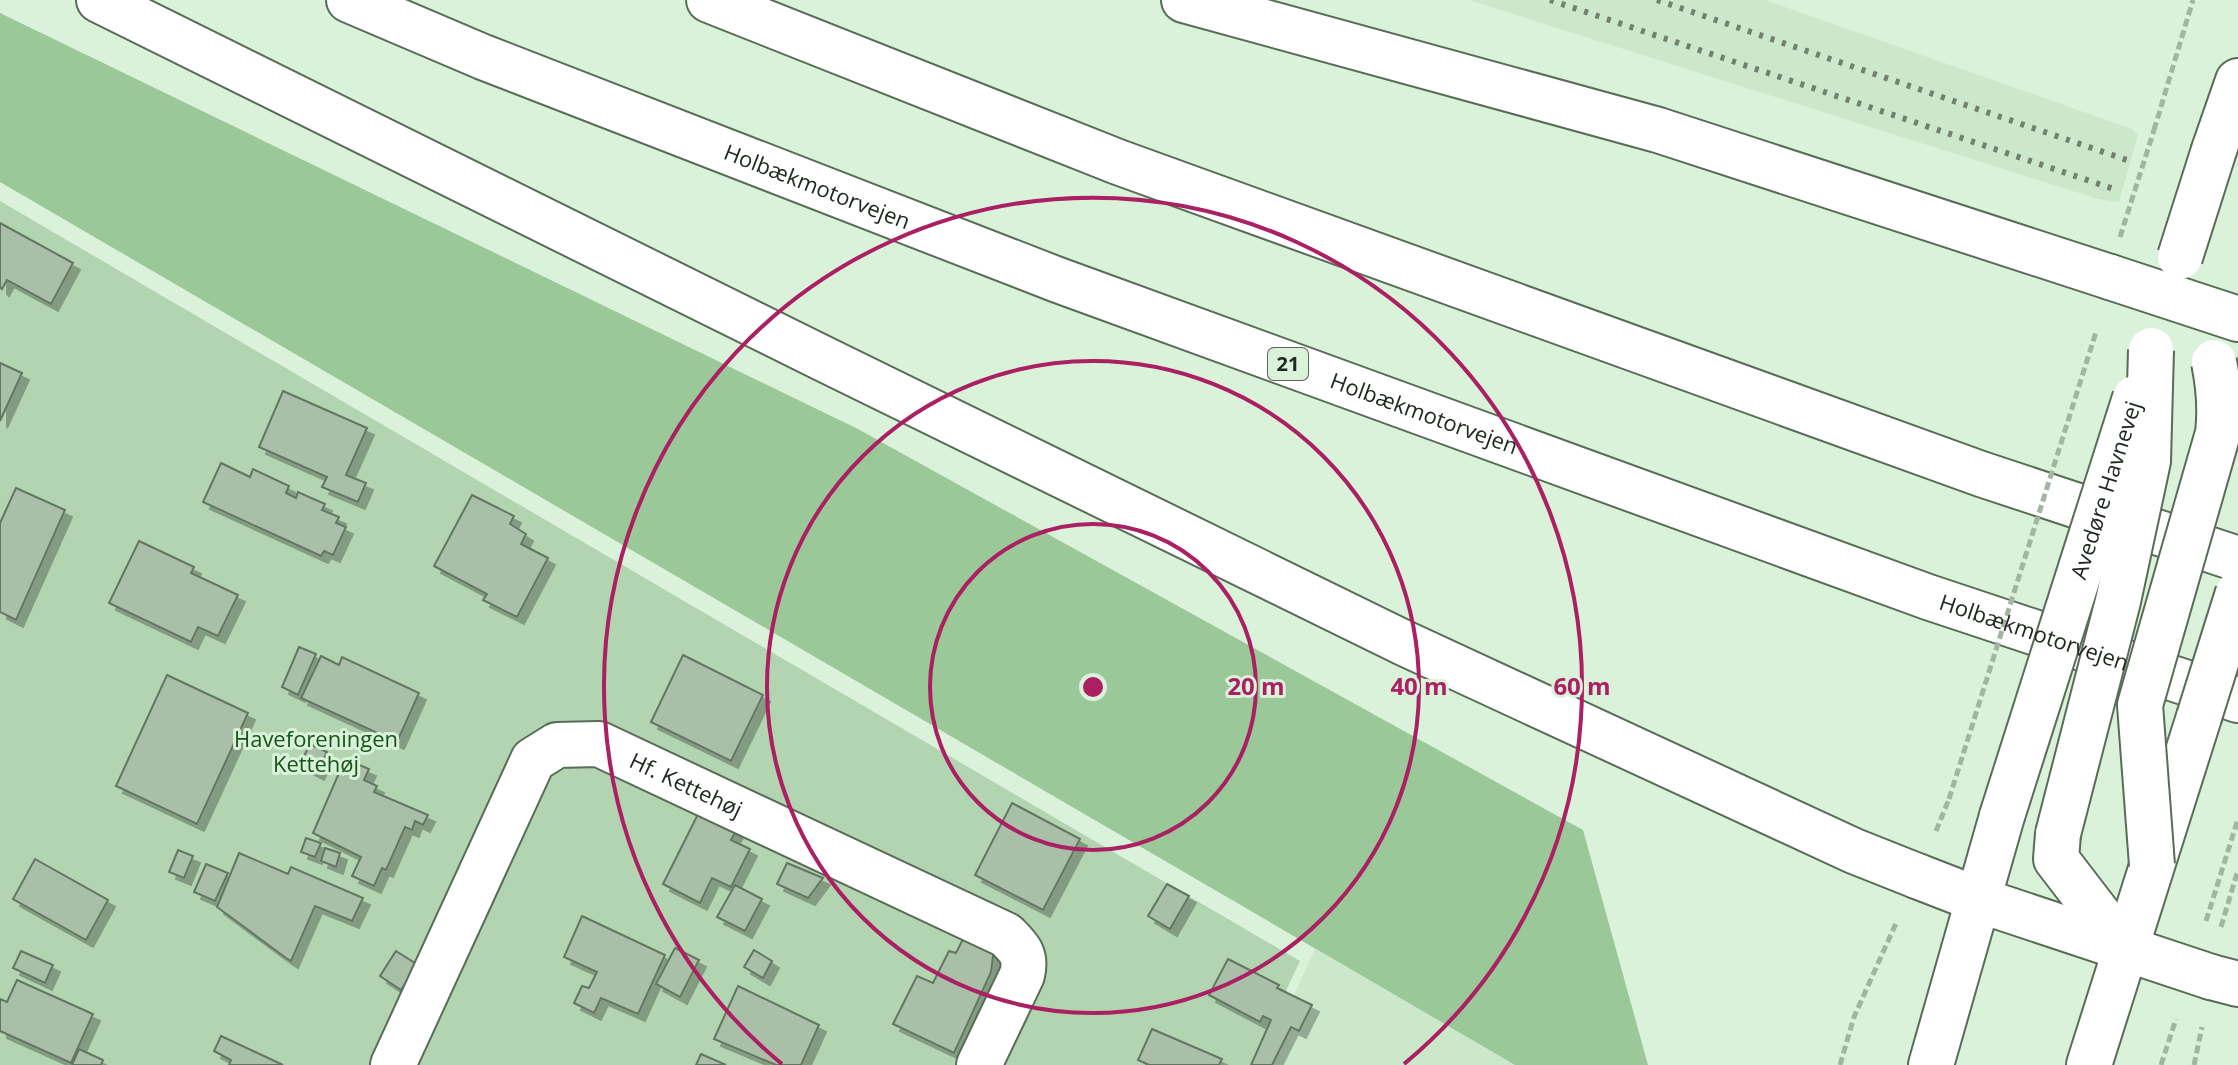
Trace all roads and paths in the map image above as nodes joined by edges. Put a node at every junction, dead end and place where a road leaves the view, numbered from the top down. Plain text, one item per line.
1 (99, 0) edge
2 (349, 0) edge
3 (709, 0) edge
4 (1184, 0) edge
5 (2193, 0) edge
6 (2238, 81) edge
7 (2115, 257) junction
8 (2174, 277) junction
9 (2238, 319) edge
10 (2096, 332) dead end
11 (2151, 350) junction
12 (2238, 559) edge
13 (2238, 593) edge
14 (2238, 700) edge
15 (2238, 819) edge
16 (2152, 865) junction
17 (2238, 870) edge
18 (1917, 876) junction
19 (2217, 886) dead end
20 (1979, 900) junction
21 (2220, 928) dead end
22 (2125, 949) junction
23 (2218, 993) edge
24 (393, 1065) edge
25 (979, 1065) edge
26 (1840, 1065) edge
27 (1931, 1065) edge
28 (2089, 1065) edge
29 (2194, 1065) edge

1 - 18 main road
2 - 14 main road, Holbækmotorvejen / 21
3 - 12 main road
4 - 7 main road
5 - 7 path, bridge
6 - 8 main road, Avedøre Havnevej, bridge
7 - 8 main road
8 - 9 main road
8 - 11 main road, Avedøre Havnevej
8 - 16 main road, bridge
10 - 18 path, bridge
11 - 20 main road, Avedøre Havnevej, bridge
11 - 22 main road, bridge
13 - 16 main road, bridge
15 - 19 path
16 - 22 main road
17 - 21 path
18 - 20 main road
18 - 26 path
20 - 22 main road
20 - 27 main road, Avedøre Havnevej
22 - 23 main road
22 - 28 main road
23 - 29 path
24 - 25 main road, Hf. Kettehøj

